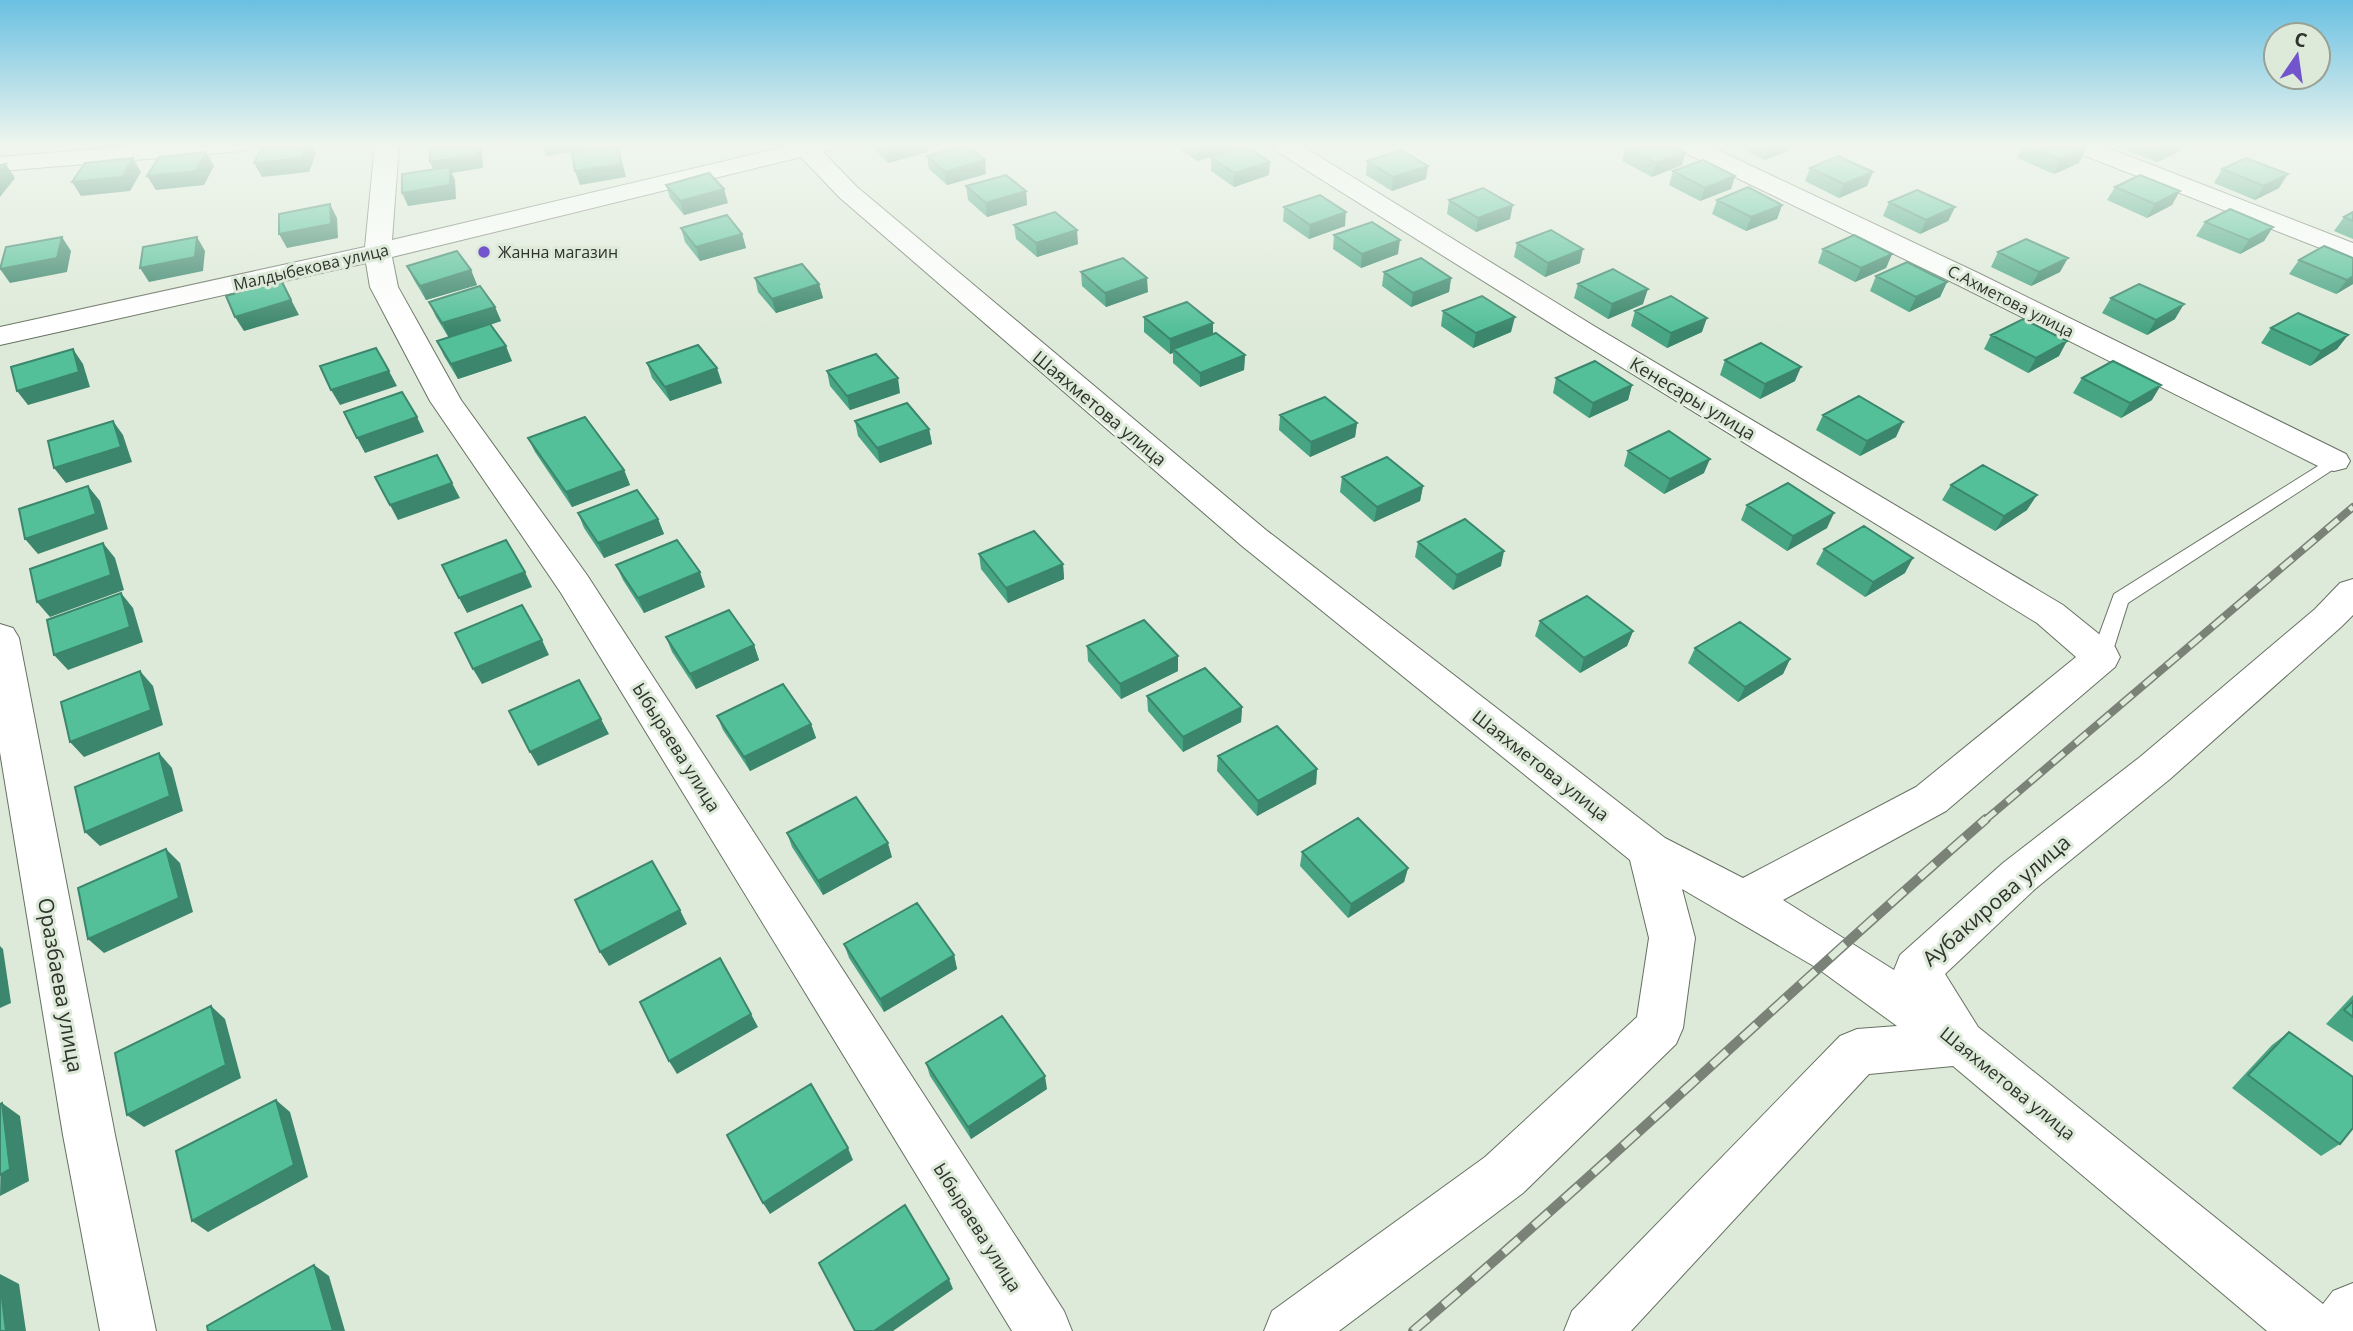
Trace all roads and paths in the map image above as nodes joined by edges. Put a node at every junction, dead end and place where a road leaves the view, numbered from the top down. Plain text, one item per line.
1 (381, 206) edge
2 (567, 206) edge
3 (865, 206) edge
4 (1382, 206) edge
5 (1816, 206) edge
6 (2234, 206) edge
7 (377, 252) junction
8 (2353, 253) edge
9 (0, 336) edge
10 (2334, 461) joint
11 (2353, 592) edge
12 (0, 638) edge
13 (2101, 657) junction
14 (1650, 851) junction
15 (1743, 900) junction
16 (1961, 1043) junction
17 (2353, 1311) edge
18 (128, 1331) edge
19 (1044, 1331) edge
20 (1292, 1331) edge
21 (1592, 1331) edge
22 (2311, 1331) edge
23 (2338, 1331) edge

1 - 7 street, Ыбыраева улица
2 - 7 street, Малдыбекова улица
3 - 14 street, Шаяхметова улица
4 - 13 street, Кенесары улица
5 - 10 street, С.Ахметова улица
6 - 8 street
7 - 9 street, Малдыбекова улица
7 - 19 street, Ыбыраева улица
10 - 13 lane
11 - 16 street, Аубакирова улица
12 - 18 street, Оразбаева улица
13 - 15 street
14 - 15 street, Шаяхметова улица
14 - 20 street
15 - 16 street, Шаяхметова улица
16 - 21 street
16 - 22 street, Шаяхметова улица
17 - 23 street

